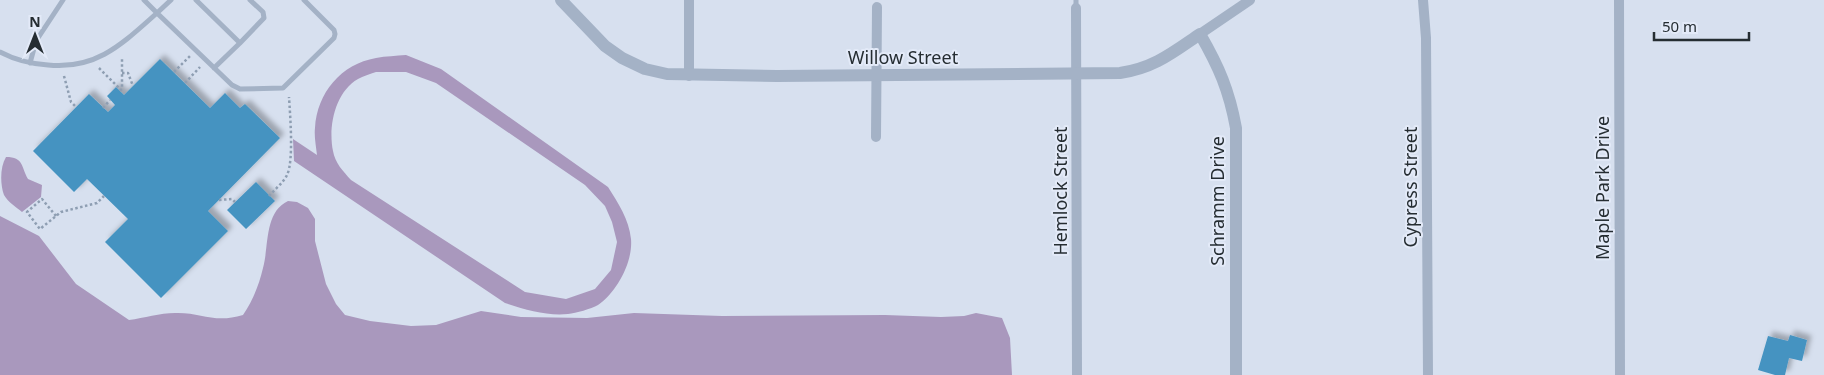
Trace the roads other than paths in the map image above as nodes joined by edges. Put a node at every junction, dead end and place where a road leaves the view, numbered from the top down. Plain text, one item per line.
1 (64, 0) edge
2 (144, 0) edge
3 (171, 0) edge
4 (196, 0) edge
5 (250, 0) edge
6 (304, 0) edge
7 (561, 0) edge
8 (689, 0) edge
9 (1250, 0) edge
10 (1423, 0) edge
11 (1619, 0) edge
12 (877, 3) edge
13 (1076, 4) edge
14 (157, 13) junction
15 (1200, 34) junction
16 (240, 43) junction
17 (0, 52) edge
18 (30, 64) junction
19 (214, 68) junction
20 (1077, 74) junction
21 (689, 76) junction
22 (877, 76) junction
23 (876, 137) dead end
24 (1077, 375) edge
25 (1236, 375) edge
26 (1428, 375) edge
27 (1620, 375) edge

1 - 18 lane
2 - 14 lane
3 - 14 lane
4 - 16 lane
5 - 16 lane
6 - 19 lane
7 - 21 street, Willow Street
8 - 21 street
9 - 15 street, Willow Street
10 - 26 street, Cypress Street
11 - 27 street, Maple Park Drive
12 - 22 street
13 - 20 street, Hemlock Street
14 - 18 lane
14 - 19 lane
15 - 20 street, Willow Street
15 - 25 street, Schramm Drive
16 - 19 lane
17 - 18 lane
20 - 22 street, Willow Street
20 - 24 street, Hemlock Street
21 - 22 street, Willow Street
22 - 23 street

